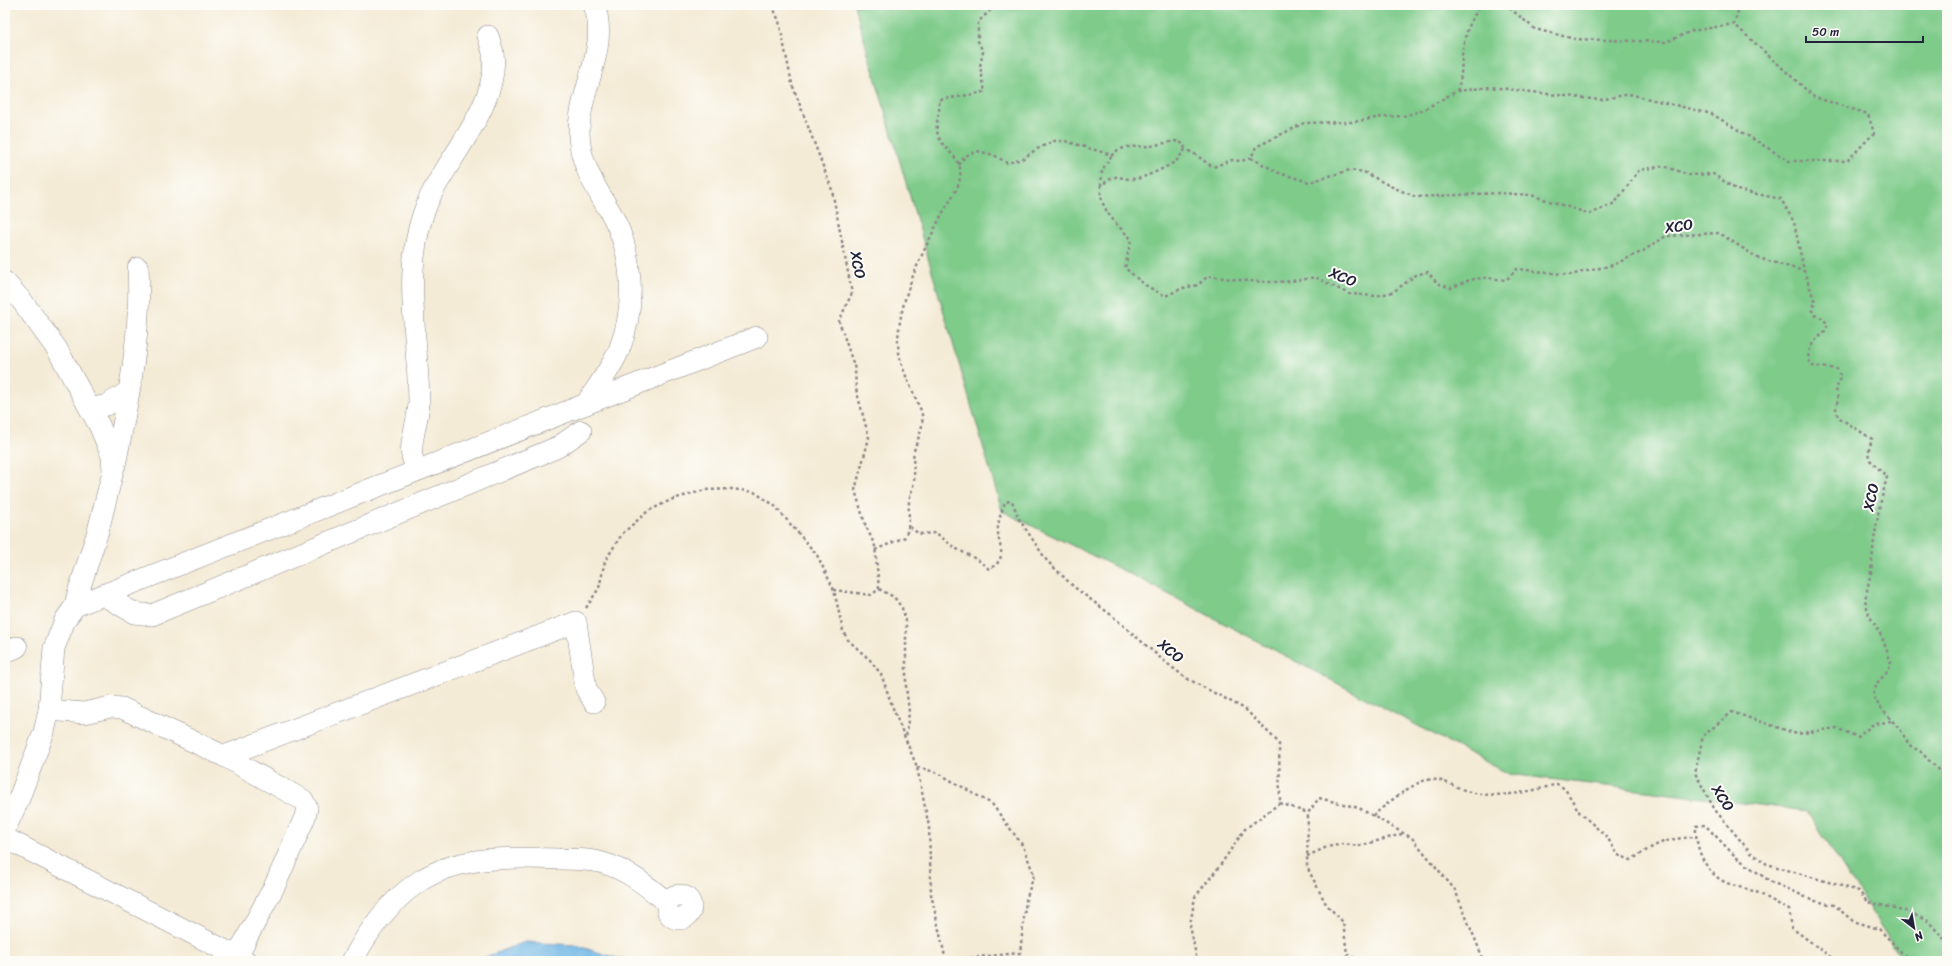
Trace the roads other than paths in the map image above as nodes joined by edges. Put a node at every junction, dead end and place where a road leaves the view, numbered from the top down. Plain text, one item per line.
1 (594, 5) edge
2 (488, 36) dead end
3 (138, 268) dead end
4 (5, 282) edge
5 (757, 337) dead end
6 (128, 392) junction
7 (586, 404) junction
8 (90, 409) junction
9 (581, 431) dead end
10 (418, 470) junction
11 (113, 471) junction
12 (103, 595) junction
13 (75, 606) junction
14 (594, 702) dead end
15 (49, 710) junction
16 (224, 756) junction
17 (5, 829) edge
18 (5, 838) edge
19 (667, 902) dead end
20 (242, 958) edge
21 (352, 961) edge

1 - 7 street
2 - 10 street
3 - 6 street
4 - 8 street
5 - 7 street
6 - 8 street
6 - 11 street
7 - 10 street
8 - 11 street
9 - 12 street
10 - 12 street
11 - 13 street
12 - 13 street
13 - 15 street
14 - 16 street
15 - 16 street
15 - 17 street
16 - 20 street
18 - 20 street
19 - 21 street

